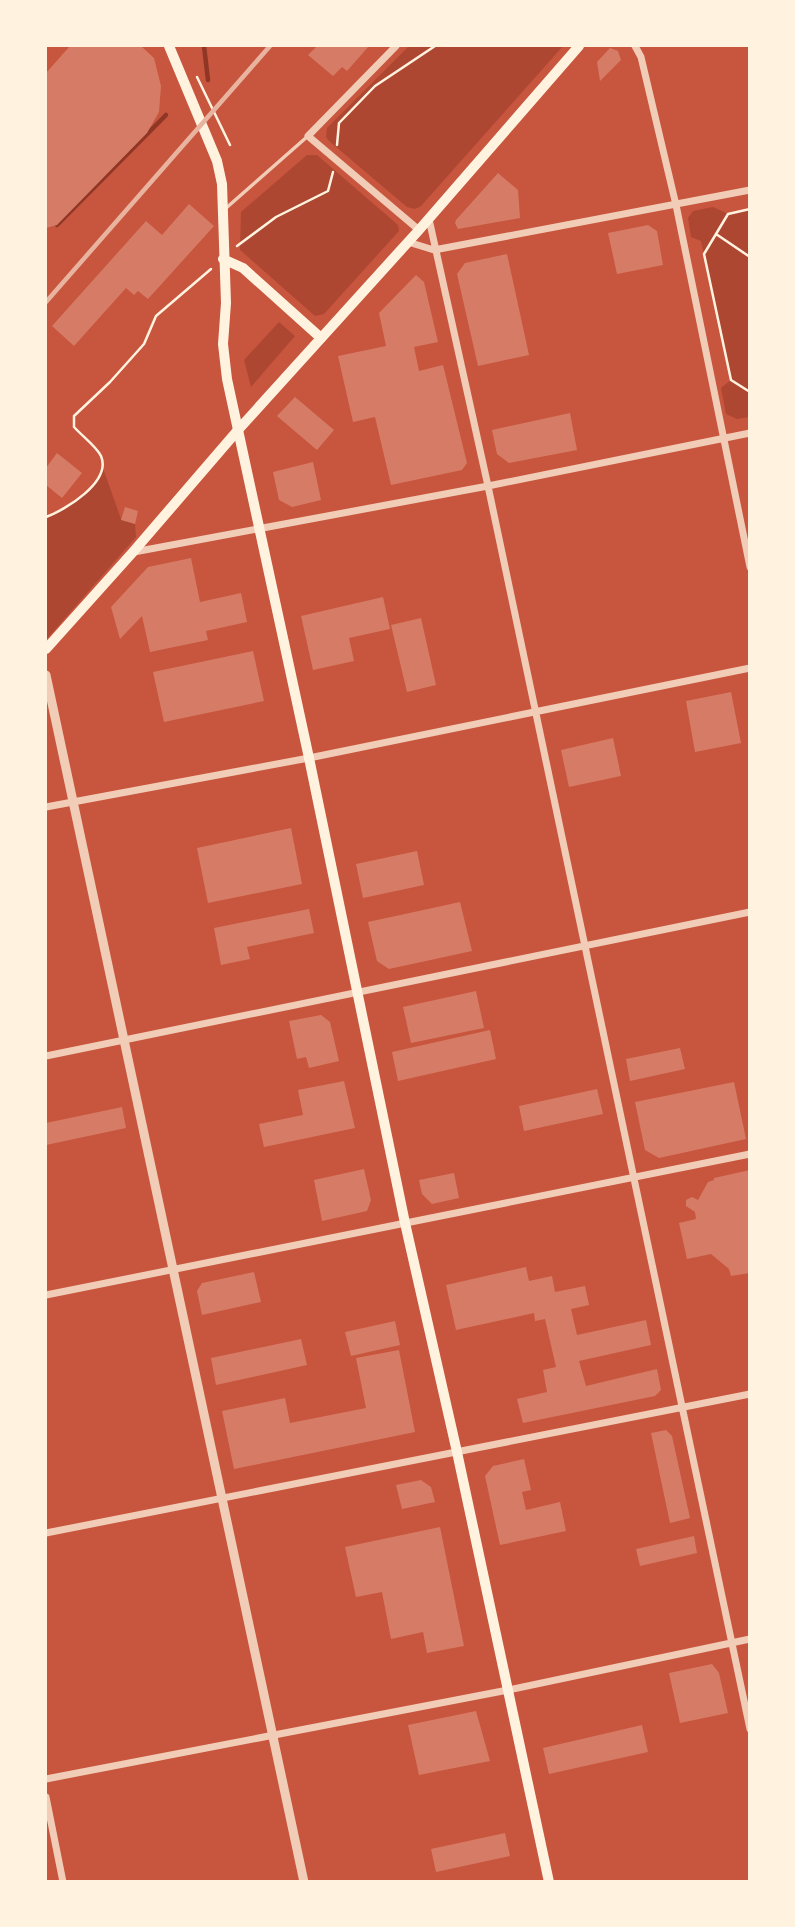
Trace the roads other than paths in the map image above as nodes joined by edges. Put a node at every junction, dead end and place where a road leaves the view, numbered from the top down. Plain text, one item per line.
1 (169, 46) edge
2 (396, 46) edge
3 (579, 46) edge
4 (635, 46) edge
5 (308, 136) junction
6 (750, 190) edge
7 (676, 205) junction
8 (225, 210) junction
9 (429, 219) junction
10 (419, 230) junction
11 (408, 242) junction
12 (434, 250) junction
13 (223, 259) junction
14 (321, 338) junction
15 (238, 430) junction
16 (750, 433) edge
17 (725, 438) junction
18 (488, 486) junction
19 (260, 528) junction
20 (134, 552) junction
21 (750, 567) edge
22 (46, 649) edge
23 (750, 668) edge
24 (46, 675) edge
25 (535, 711) junction
26 (309, 758) junction
27 (74, 802) junction
28 (46, 807) edge
29 (750, 912) edge
30 (584, 946) junction
31 (358, 992) junction
32 (124, 1041) junction
33 (46, 1056) edge
34 (750, 1154) edge
35 (634, 1177) junction
36 (405, 1223) junction
37 (172, 1270) junction
38 (46, 1295) edge
39 (750, 1394) edge
40 (681, 1408) junction
41 (457, 1452) junction
42 (223, 1498) junction
43 (46, 1532) edge
44 (750, 1639) edge
45 (731, 1642) junction
46 (508, 1690) junction
47 (750, 1729) edge
48 (273, 1735) junction
49 (46, 1779) edge
50 (46, 1797) edge
51 (63, 1881) edge
52 (304, 1881) edge
53 (549, 1881) edge

1 - 8 main road
2 - 5 street
3 - 9 main road
4 - 7 street
5 - 8 lane
5 - 10 street
6 - 7 street
7 - 12 street
7 - 17 street
8 - 13 main road
9 - 10 main road
9 - 12 street
10 - 11 main road
11 - 12 street
11 - 14 main road
12 - 18 street
13 - 14 main road
13 - 15 main road
14 - 15 main road
15 - 19 main road
15 - 20 main road
16 - 17 street
17 - 18 street
17 - 21 street
18 - 19 street
18 - 25 street
19 - 20 street
19 - 26 main road
20 - 22 main road
23 - 25 street
24 - 27 street
25 - 26 street
25 - 30 street
26 - 27 street
26 - 31 main road
27 - 28 street
27 - 32 street
29 - 30 street
30 - 31 street
30 - 35 street
31 - 32 street
31 - 36 main road
32 - 33 street
32 - 37 street
34 - 35 street
35 - 36 street
35 - 40 street
36 - 37 street
36 - 41 main road
37 - 38 street
37 - 42 street
39 - 40 street
40 - 41 street
40 - 45 street
41 - 42 street
41 - 46 main road
42 - 43 street
42 - 48 street
44 - 45 street
45 - 46 street
45 - 47 street
46 - 48 street
46 - 53 main road
48 - 49 street
48 - 52 street
50 - 51 street

